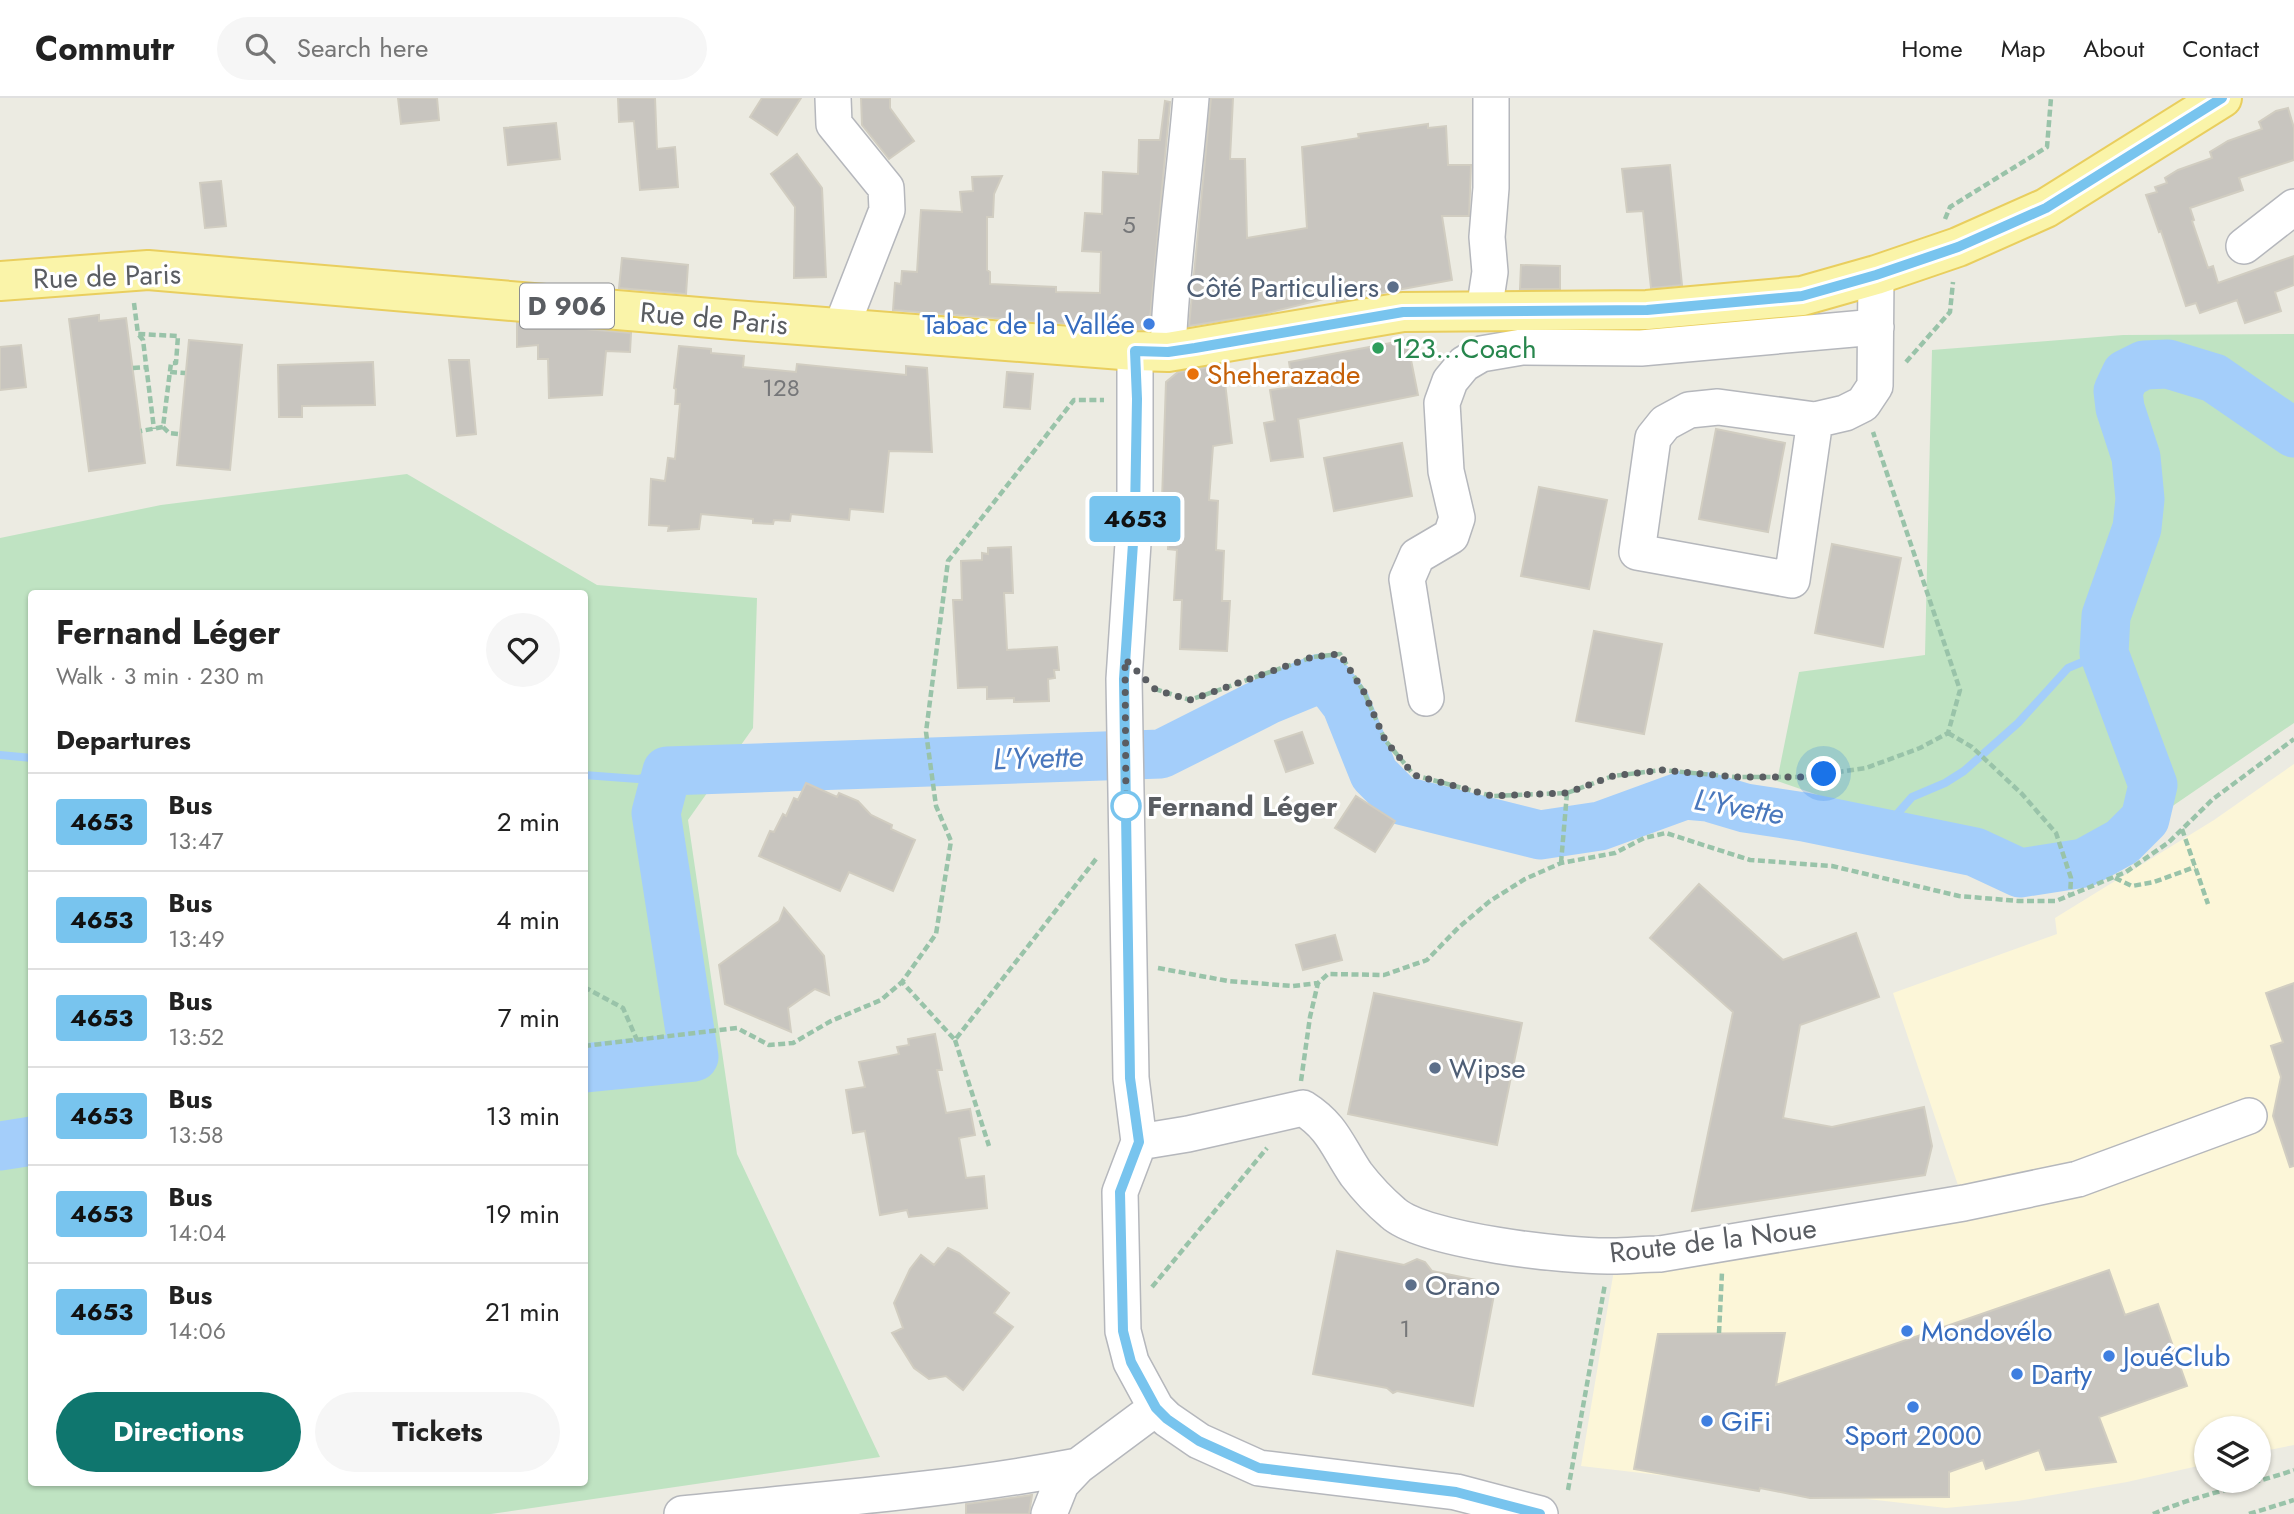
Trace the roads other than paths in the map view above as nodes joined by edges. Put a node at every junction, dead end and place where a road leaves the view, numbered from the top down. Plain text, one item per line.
1 (833, 98) edge
2 (1191, 98) edge
3 (1490, 98) edge
4 (2222, 98) edge
5 (2294, 207) edge
6 (2244, 246) dead end
7 (1876, 275) junction
8 (0, 281) edge
9 (1483, 311) junction
10 (1876, 327) junction
11 (841, 328) junction
12 (1152, 351) junction
13 (1815, 420) junction
14 (1426, 698) dead end
15 (2249, 1116) dead end
16 (1139, 1142) junction
17 (1156, 1408) junction
18 (1078, 1465) junction
19 (682, 1514) edge
20 (1049, 1514) edge
21 (1540, 1514) edge

1 - 11 street
2 - 12 street
3 - 9 street
4 - 7 main road, Rue de Paris
5 - 6 street
7 - 9 main road, Rue de Paris
7 - 10 street
8 - 11 main road, Rue de Paris / D 906
9 - 12 main road, Rue de Paris
10 - 13 street
10 - 14 street
11 - 12 main road, Rue de Paris / D 906
12 - 16 street
13 - 13 street
15 - 16 street, Route de la Noue
16 - 17 street
17 - 18 street
17 - 21 street
18 - 19 street
18 - 20 street

